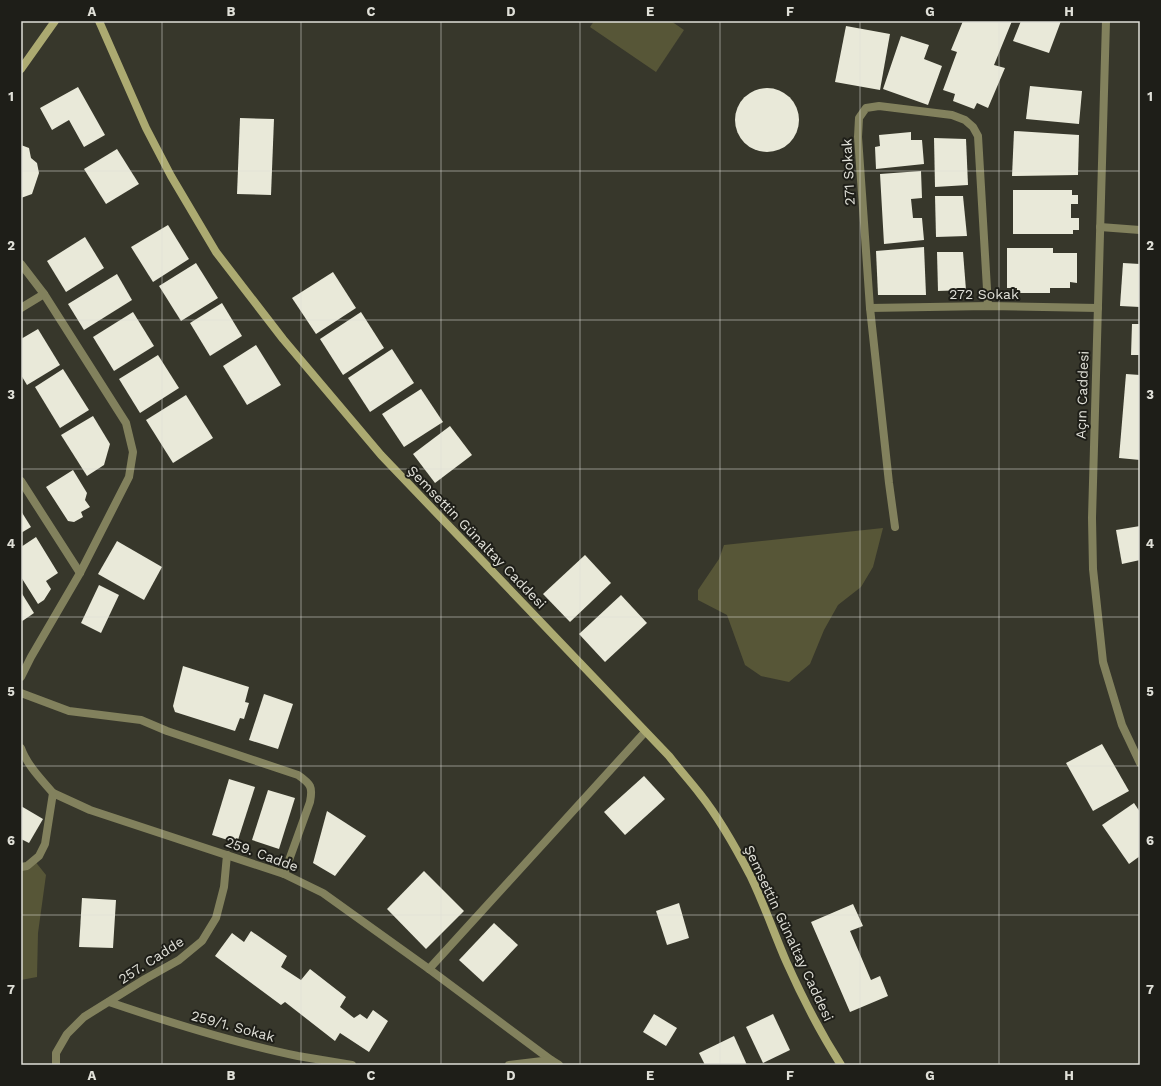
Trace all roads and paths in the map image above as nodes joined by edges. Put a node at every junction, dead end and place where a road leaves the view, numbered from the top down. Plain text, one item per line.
1 (54, 21) edge
2 (99, 21) edge
3 (1106, 21) edge
4 (21, 69) edge
5 (1100, 227) junction
6 (1140, 230) edge
7 (21, 264) edge
8 (44, 294) junction
9 (988, 306) junction
10 (21, 308) edge
11 (870, 308) junction
12 (1098, 308) junction
13 (21, 481) edge
14 (895, 527) dead end
15 (80, 573) junction
16 (21, 677) edge
17 (21, 693) edge
18 (645, 732) junction
19 (21, 748) edge
20 (1140, 763) edge
21 (53, 793) junction
22 (227, 855) junction
23 (21, 867) edge
24 (284, 874) junction
25 (429, 969) junction
26 (109, 1002) junction
27 (551, 1060) junction
28 (56, 1065) edge
29 (352, 1065) edge
30 (509, 1065) edge
31 (559, 1065) edge
32 (842, 1065) edge

1 - 4 street
2 - 18 street, Şemsettin Günaltay Caddesi
3 - 5 street, Açın Caddesi
5 - 6 street
5 - 12 street, Açın Caddesi
7 - 8 street
8 - 10 street
8 - 15 street
9 - 11 street, 272 Sokak
9 - 11 street, 271 Sokak
9 - 12 street, 272 Sokak
11 - 14 street, 271 Sokak
12 - 20 street, Açın Caddesi
13 - 15 street
15 - 16 street
17 - 24 street
18 - 25 street
18 - 32 street, Şemsettin Günaltay Caddesi
19 - 21 street
21 - 22 street, 259. Cadde
21 - 23 street
22 - 24 street, 259. Cadde
22 - 26 street, 257. Cadde
24 - 25 street, 259. Cadde
25 - 27 street, 259. Cadde
26 - 28 street, 257. Cadde
26 - 29 street, 259/1. Sokak
27 - 30 street
27 - 31 street

